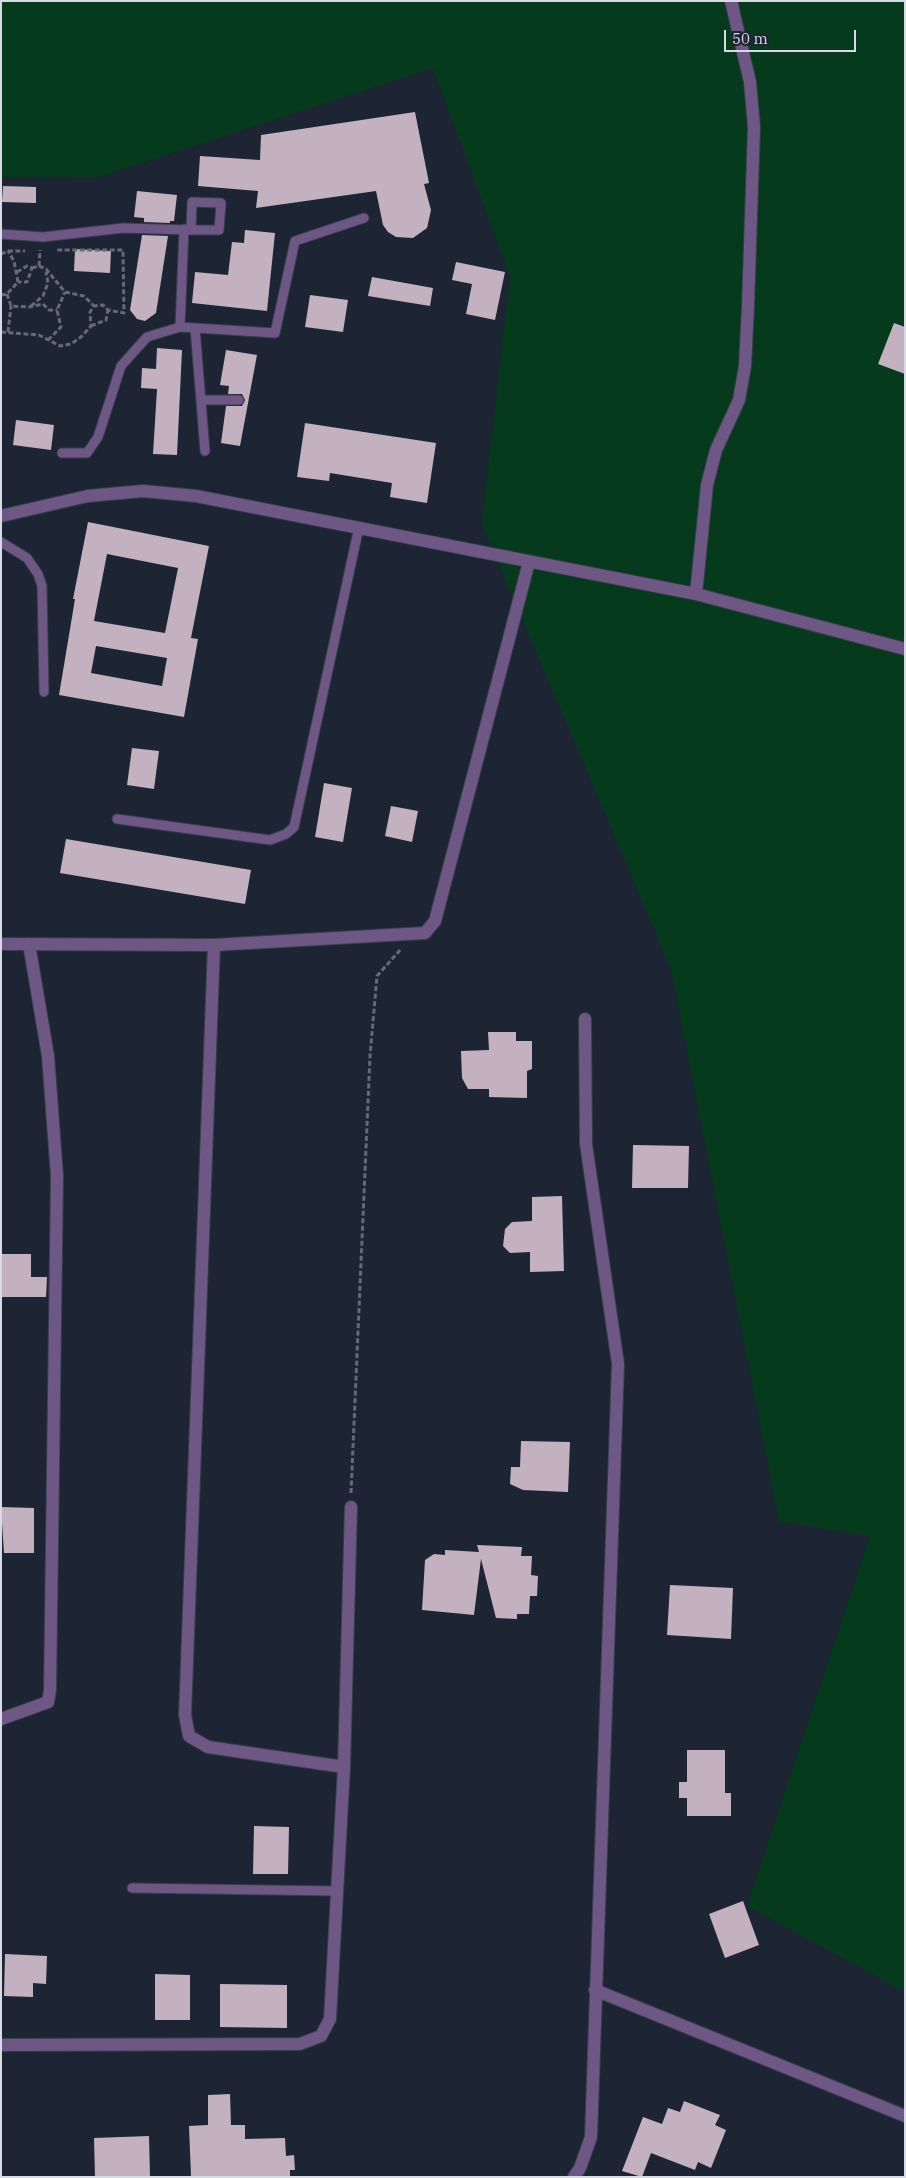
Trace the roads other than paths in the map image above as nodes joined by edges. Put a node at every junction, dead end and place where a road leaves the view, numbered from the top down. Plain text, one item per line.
1 (732, 1) edge
2 (364, 218) dead end
3 (187, 229) junction
4 (1, 234) edge
5 (180, 327) junction
6 (195, 328) junction
7 (202, 400) junction
8 (239, 400) dead end
9 (205, 451) dead end
10 (62, 452) dead end
11 (1, 516) edge
12 (359, 527) junction
13 (1, 542) edge
14 (529, 562) junction
15 (696, 594) junction
16 (905, 649) edge
17 (44, 692) dead end
18 (118, 819) dead end
19 (1, 944) edge
20 (29, 944) junction
21 (214, 945) junction
22 (586, 1019) dead end
23 (351, 1507) road end
24 (1, 1719) edge
25 (344, 1767) junction
26 (132, 1888) dead end
27 (337, 1891) junction
28 (595, 1990) junction
29 (1, 2045) edge
30 (905, 2116) edge
31 (574, 2177) edge

1 - 15 street
2 - 6 lane
3 - 3 lane
3 - 4 lane
3 - 5 lane
5 - 6 lane
5 - 10 lane
6 - 7 lane
7 - 8 lane
7 - 9 lane
11 - 12 street
12 - 14 street
12 - 18 lane
13 - 17 lane
14 - 15 street
14 - 21 street
15 - 16 street
19 - 20 street
20 - 21 street
20 - 24 street
21 - 25 street
22 - 28 street
23 - 25 street
25 - 27 street
26 - 27 lane
27 - 29 street
28 - 30 street
28 - 31 street

